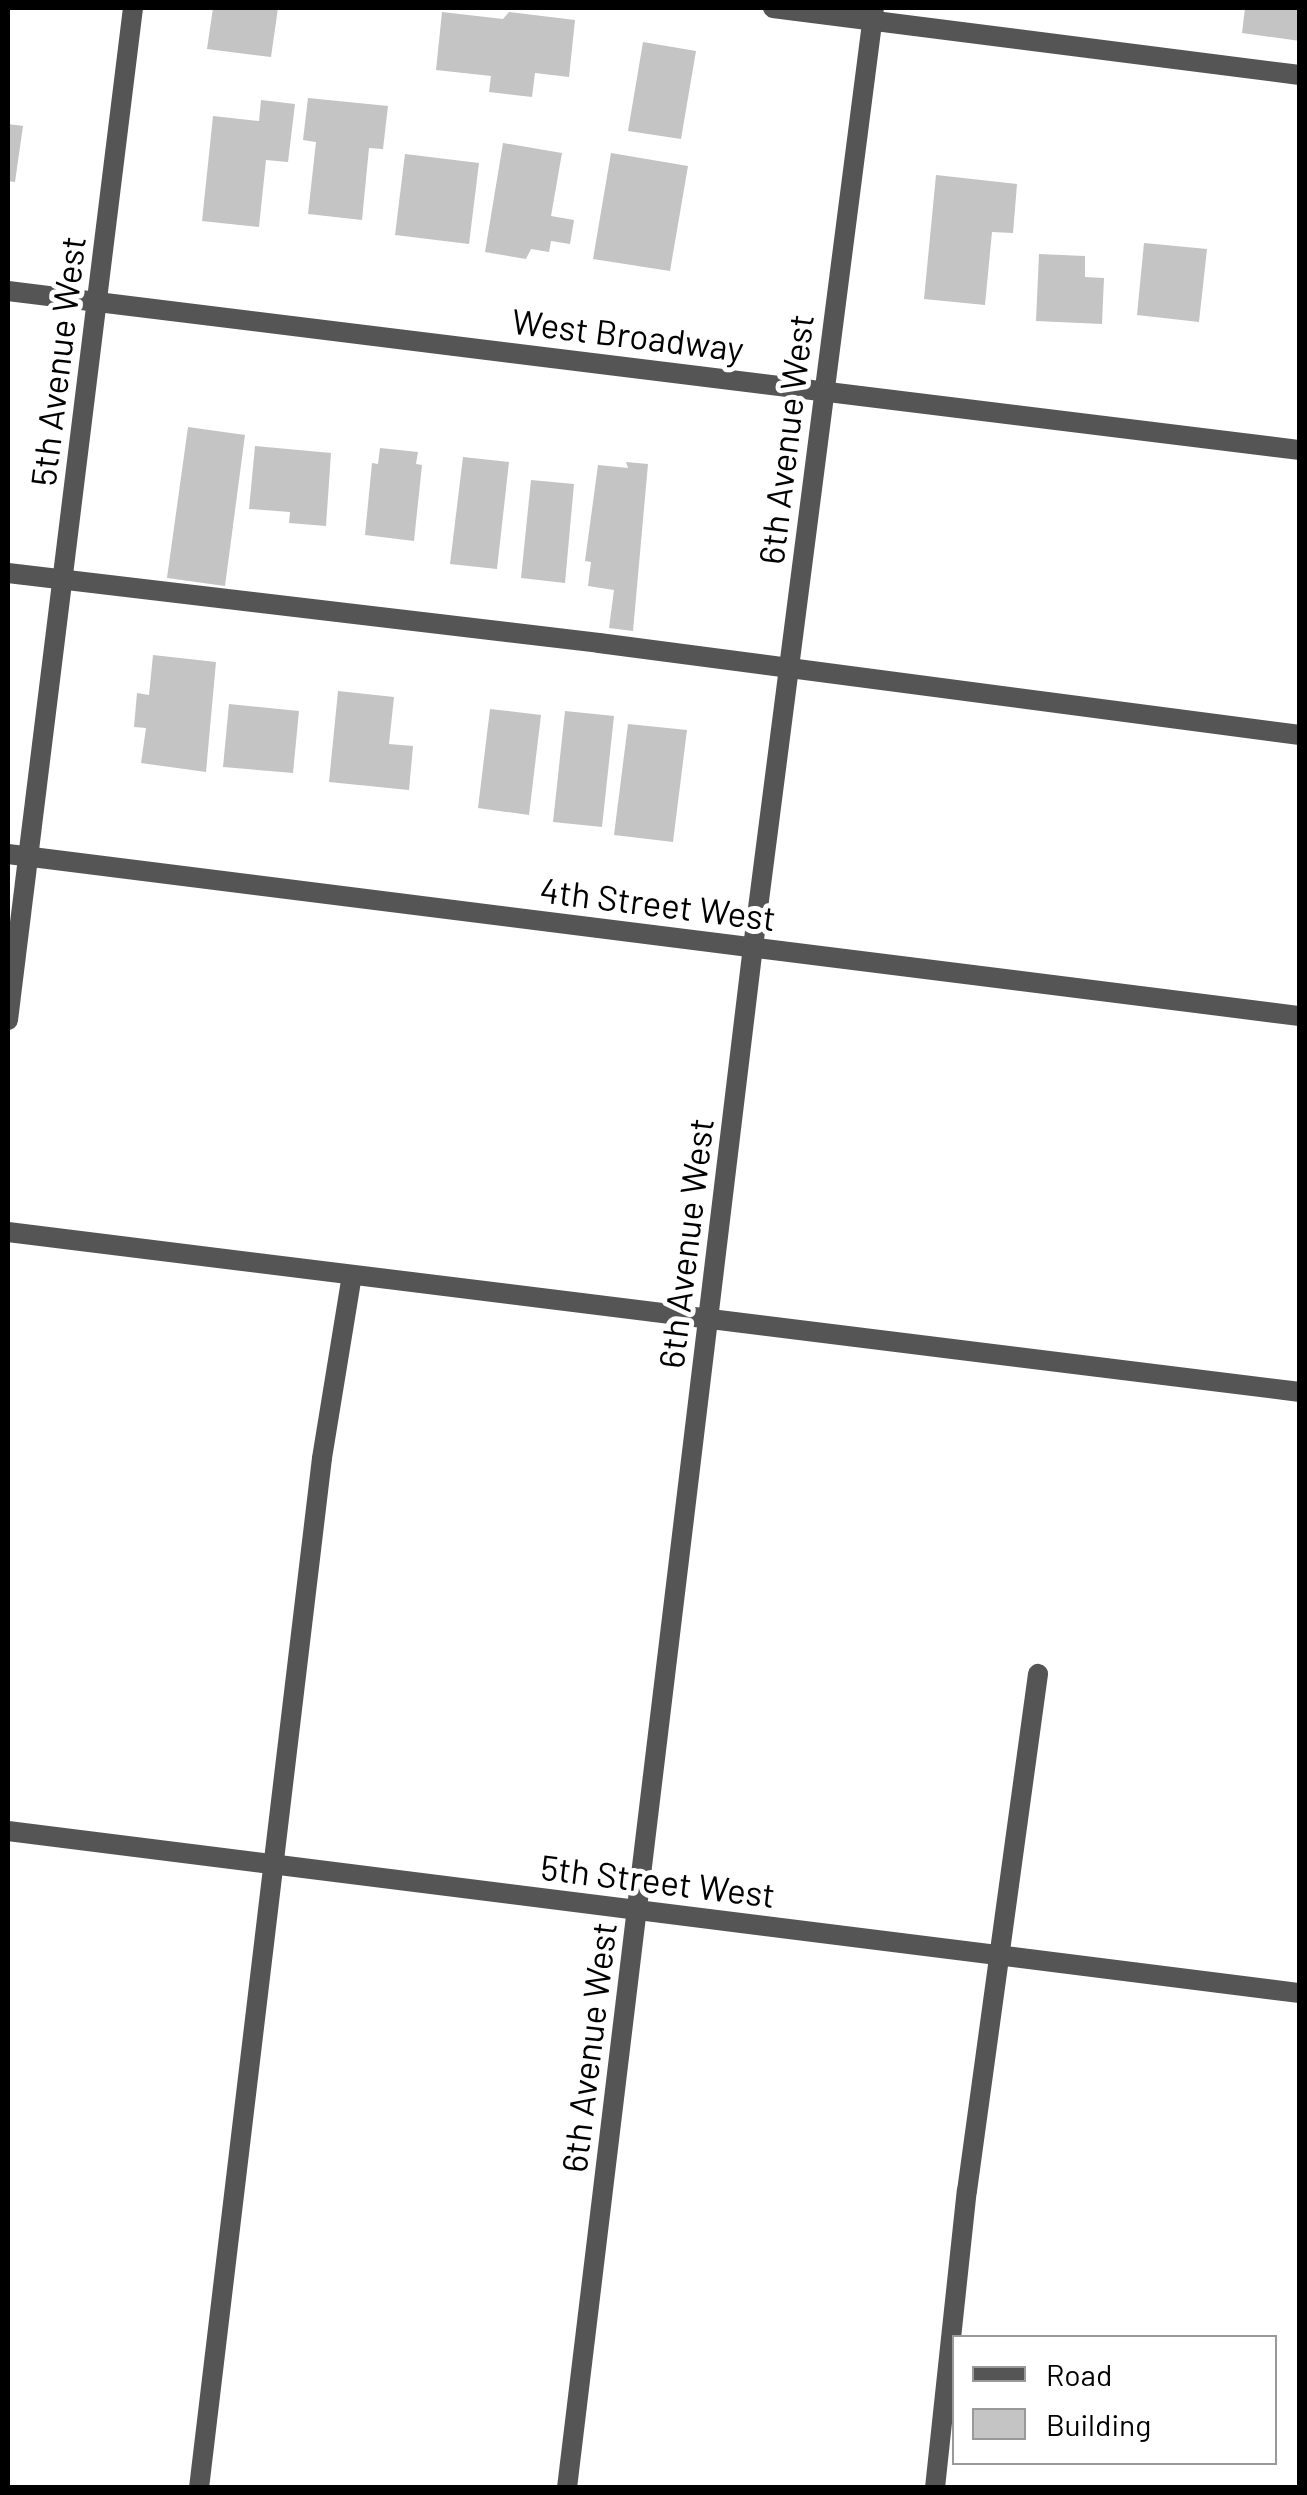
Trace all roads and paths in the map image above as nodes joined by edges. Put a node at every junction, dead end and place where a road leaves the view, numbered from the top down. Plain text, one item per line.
1 (133, 8) edge
2 (773, 8) edge
3 (873, 14) edge
4 (1300, 74) edge
5 (8, 291) edge
6 (97, 302) junction
7 (824, 391) junction
8 (1300, 450) edge
9 (8, 573) edge
10 (63, 580) junction
11 (788, 668) junction
12 (1300, 735) edge
13 (18, 856) edge
14 (753, 948) junction
15 (1300, 1016) edge
16 (8, 1020) edge
17 (8, 1232) edge
18 (352, 1275) junction
19 (708, 1319) junction
20 (1300, 1392) edge
21 (1038, 1674) dead end
22 (8, 1831) edge
23 (274, 1865) junction
24 (638, 1910) junction
25 (1000, 1955) junction
26 (1300, 1993) edge
27 (199, 2488) edge
28 (567, 2488) edge
29 (935, 2488) edge

1 - 6 street, 5th Avenue West
2 - 3 street
3 - 4 street
3 - 7 street, 6th Avenue West
5 - 6 street, West Broadway
6 - 7 street, West Broadway
6 - 10 street, 5th Avenue West
7 - 8 street, West Broadway
7 - 11 street, 6th Avenue West
9 - 10 street
10 - 11 street
10 - 13 street, 5th Avenue West
11 - 12 street
11 - 14 street, 6th Avenue West
13 - 14 street, 4th Street West
13 - 16 street, 5th Avenue West
14 - 15 street, 4th Street West
14 - 19 street, 6th Avenue West
17 - 18 street
18 - 19 street
18 - 23 street
19 - 20 street
19 - 24 street, 6th Avenue West
21 - 25 street
22 - 23 street, 5th Street West
23 - 24 street, 5th Street West
23 - 27 street
24 - 25 street, 5th Street West
24 - 28 street, 6th Avenue West
25 - 26 street, 5th Street West
25 - 29 street

